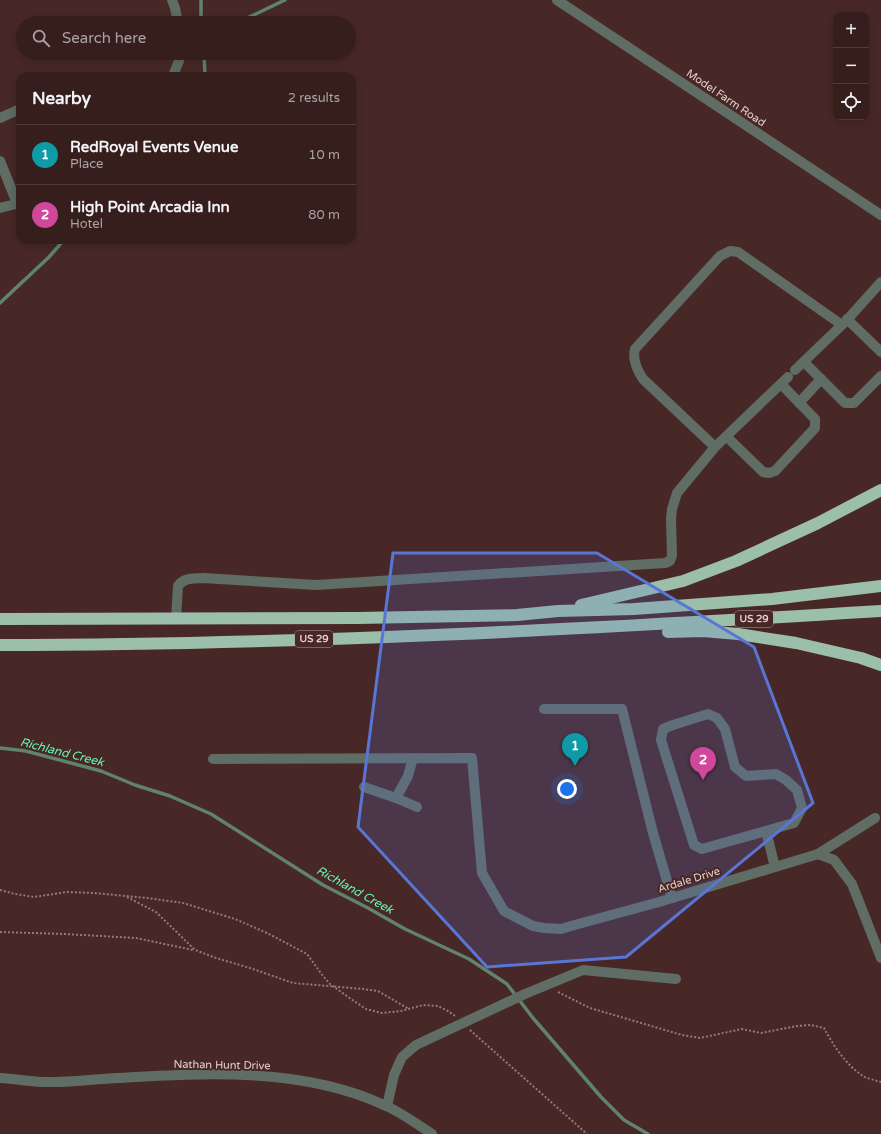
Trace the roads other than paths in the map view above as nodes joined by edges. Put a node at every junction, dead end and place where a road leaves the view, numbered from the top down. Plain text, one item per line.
1 (172, 0) edge
2 (557, 0) edge
3 (177, 16) edge
4 (179, 60) edge
5 (175, 72) edge
6 (16, 111) edge
7 (0, 118) edge
8 (0, 161) edge
9 (16, 198) edge
10 (16, 204) edge
11 (0, 208) edge
12 (881, 215) edge
13 (881, 282) edge
14 (844, 322) junction
15 (881, 352) edge
16 (804, 362) junction
17 (881, 376) edge
18 (788, 377) junction
19 (821, 379) junction
20 (799, 403) junction
21 (727, 437) junction
22 (715, 447) junction
23 (881, 490) edge
24 (881, 586) edge
25 (558, 611) junction
26 (881, 611) edge
27 (0, 619) edge
28 (176, 619) junction
29 (627, 626) junction
30 (0, 645) edge
31 (881, 665) edge
32 (544, 709) dead end
33 (213, 758) dead end
34 (413, 758) junction
35 (364, 787) dead end
36 (396, 798) junction
37 (417, 807) dead end
38 (875, 818) dead end
39 (766, 831) junction
40 (818, 854) junction
41 (775, 867) junction
42 (672, 898) junction
43 (881, 958) edge
44 (676, 979) dead end
45 (0, 1078) edge
46 (387, 1106) junction
47 (432, 1134) edge

1 - 3 street
2 - 12 street, Model Farm Road
4 - 5 street
6 - 7 street
8 - 9 street
10 - 11 street
13 - 14 street
14 - 15 street
14 - 16 street
14 - 22 street
16 - 18 street
16 - 19 street
17 - 19 street
18 - 20 street
18 - 21 street
19 - 20 street
20 - 21 street
21 - 22 street
22 - 28 street
23 - 25 highway
24 - 25 highway, US 29
25 - 28 highway, US 29
26 - 29 highway, US 29
27 - 28 highway, US 29
29 - 30 highway, US 29
29 - 31 highway
32 - 42 street
33 - 34 street
34 - 36 street
34 - 42 street, Ardale Drive
35 - 36 street
36 - 37 street
38 - 40 street, Ardale Drive
39 - 39 street
39 - 41 street
40 - 41 street, Ardale Drive
40 - 43 street
41 - 42 street, Ardale Drive
44 - 46 street
45 - 46 street, Nathan Hunt Drive
46 - 47 street, Nathan Hunt Drive

